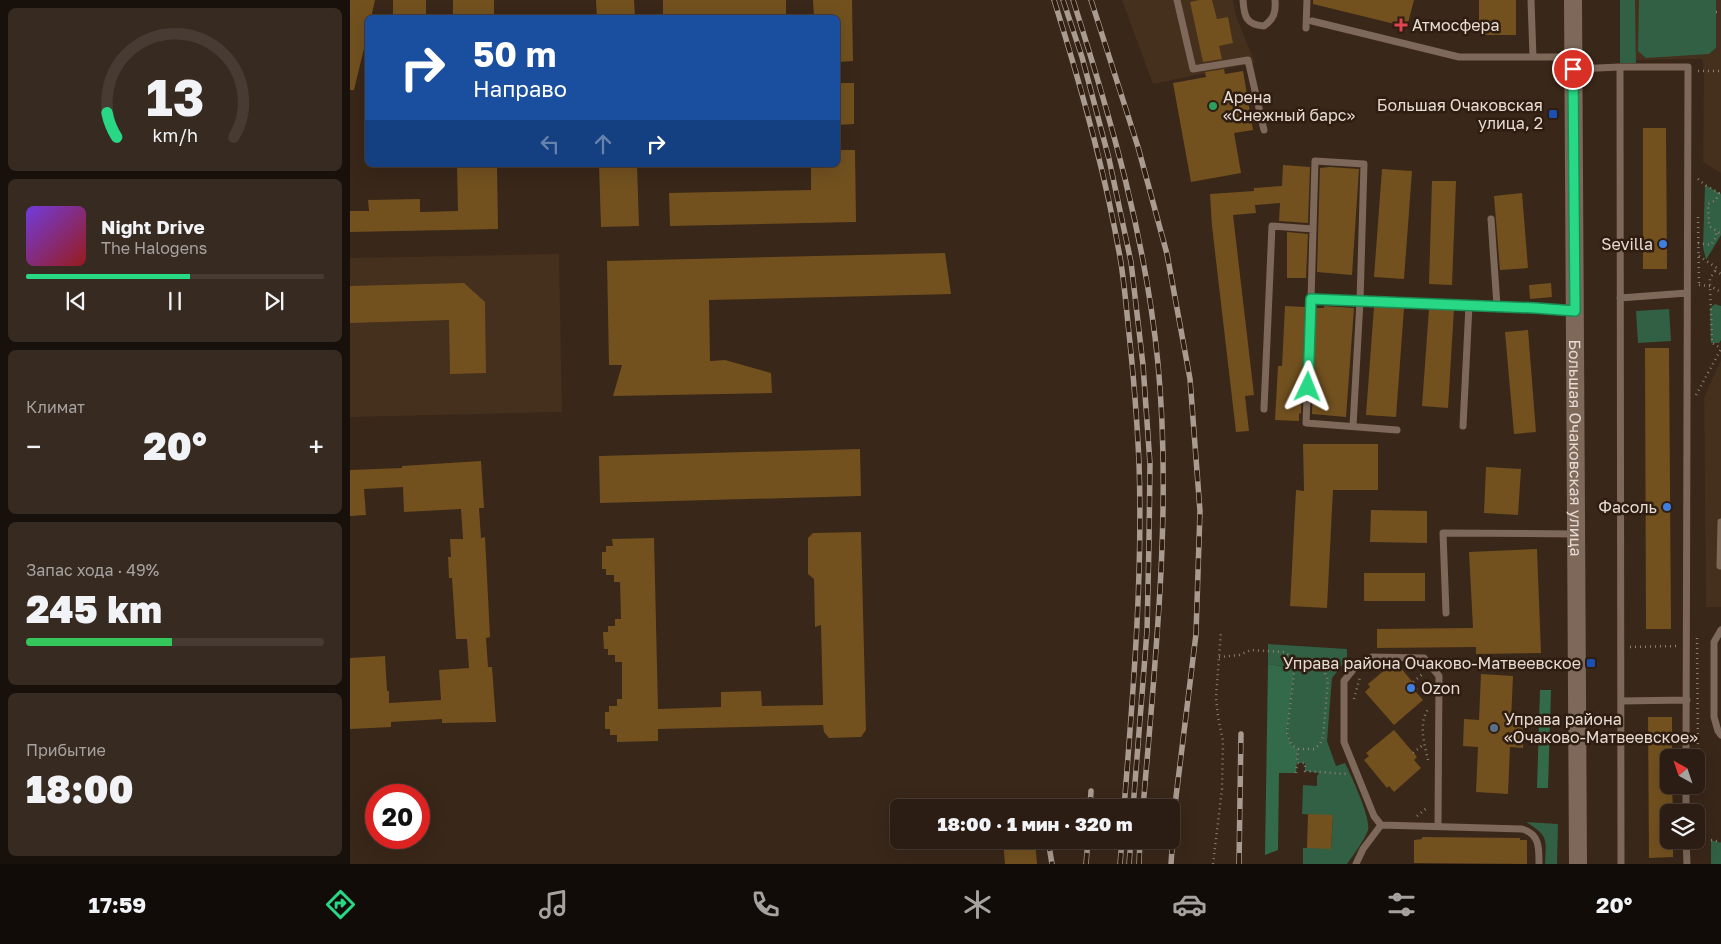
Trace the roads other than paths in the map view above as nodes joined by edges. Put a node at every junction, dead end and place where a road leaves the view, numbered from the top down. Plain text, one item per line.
1 (1176, 0) edge
2 (1243, 0) edge
3 (1275, 0) edge
4 (1307, 0) edge
5 (1531, 0) edge
6 (1572, 0) edge
7 (1312, 21) dead end
8 (1306, 28) dead end
9 (1533, 57) junction
10 (1573, 63) junction
11 (1620, 67) junction
12 (1264, 130) dead end
13 (1491, 219) dead end
14 (1313, 229) junction
15 (1687, 293) junction
16 (1620, 298) junction
17 (1311, 299) junction
18 (1360, 301) junction
19 (1469, 305) junction
20 (1497, 306) junction
21 (1575, 311) junction
22 (1264, 409) dead end
23 (1353, 426) junction
24 (1463, 426) dead end
25 (1397, 430) dead end
26 (1721, 522) edge
27 (1576, 534) junction
28 (1721, 566) edge
29 (1446, 613) dead end
30 (1721, 630) edge
31 (1686, 700) junction
32 (1621, 701) junction
33 (1721, 734) edge
34 (1686, 749) edge
35 (1381, 825) junction
36 (1438, 826) junction
37 (1686, 849) edge
38 (1356, 864) edge
39 (1539, 864) edge
40 (1578, 864) edge
41 (1621, 864) edge
42 (1686, 864) edge

1 - 12 lane
2 - 3 lane
4 - 8 lane
5 - 9 lane
6 - 10 street, Большая Очаковская улица
7 - 9 lane
9 - 10 lane
10 - 11 lane
10 - 21 street, Большая Очаковская улица
11 - 15 lane
11 - 16 lane
13 - 20 lane
14 - 17 lane
14 - 18 lane
14 - 22 lane
15 - 16 lane
15 - 31 lane
16 - 32 lane
17 - 18 lane
17 - 23 lane
18 - 19 lane
18 - 23 lane
19 - 20 lane
19 - 24 lane
20 - 21 lane
21 - 27 street, Большая Очаковская улица
23 - 25 lane
26 - 28 lane
27 - 29 lane
27 - 40 street, Большая Очаковская улица
30 - 33 lane
31 - 32 lane
31 - 34 lane
32 - 41 lane
35 - 36 lane
35 - 36 lane
35 - 38 lane
36 - 39 lane
37 - 42 lane

